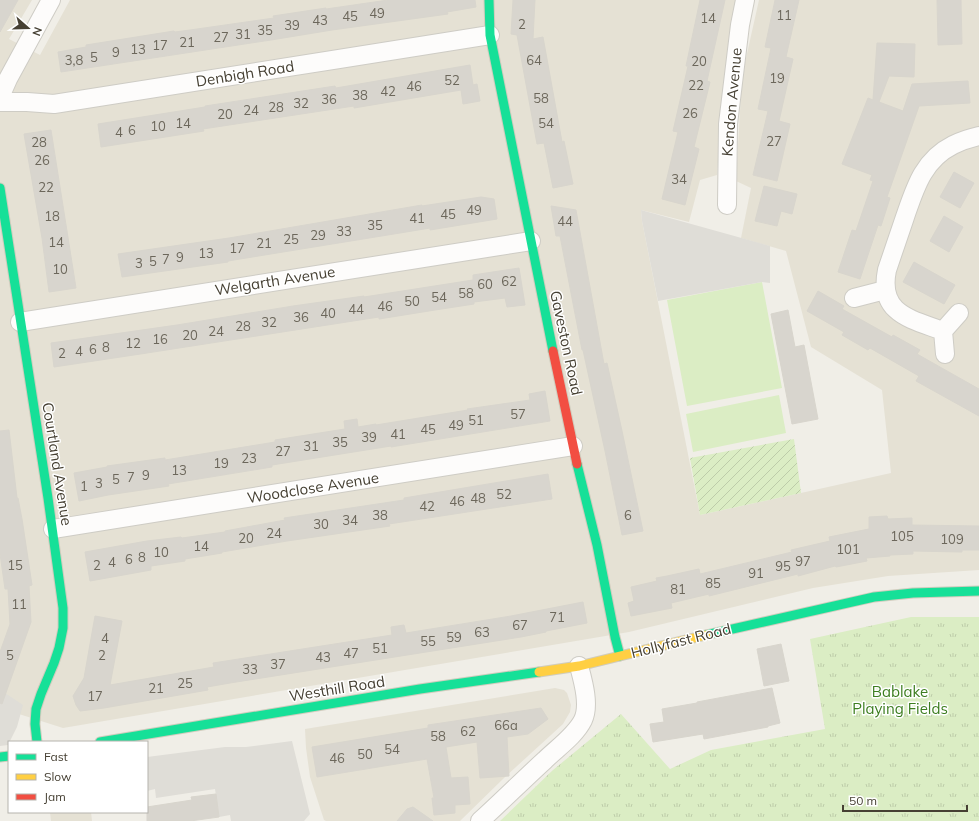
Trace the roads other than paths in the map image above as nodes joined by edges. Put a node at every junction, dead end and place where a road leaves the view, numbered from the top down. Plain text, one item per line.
1 (51, 0) edge
2 (489, 0) edge
3 (745, 0) edge
4 (490, 35) junction
5 (0, 97) edge
6 (0, 102) edge
7 (979, 136) edge
8 (0, 188) edge
9 (727, 206) dead end
10 (531, 241) junction
11 (885, 290) junction
12 (854, 298) dead end
13 (959, 313) dead end
14 (20, 322) junction
15 (944, 330) junction
16 (944, 354) dead end
17 (573, 446) junction
18 (53, 529) junction
19 (979, 591) edge
20 (620, 656) junction
21 (579, 666) junction
22 (37, 741) edge
23 (106, 741) edge
24 (480, 821) edge

1 - 5 street
2 - 4 street, Gaveston Road
3 - 9 street, Kendon Avenue
4 - 6 street, Denbigh Road
4 - 10 street, Gaveston Road
7 - 11 street
8 - 14 street, Courtland Avenue
10 - 14 street, Welgarth Avenue
10 - 17 street, Gaveston Road
11 - 12 street
11 - 15 street
13 - 15 street
14 - 18 street, Courtland Avenue
15 - 16 street
17 - 18 street, Woodclose Avenue
17 - 20 street, Gaveston Road
18 - 22 street, Courtland Avenue
19 - 20 street, Hollyfast Road
20 - 21 street, Hollyfast Road
21 - 23 street, Westhill Road
21 - 24 street

